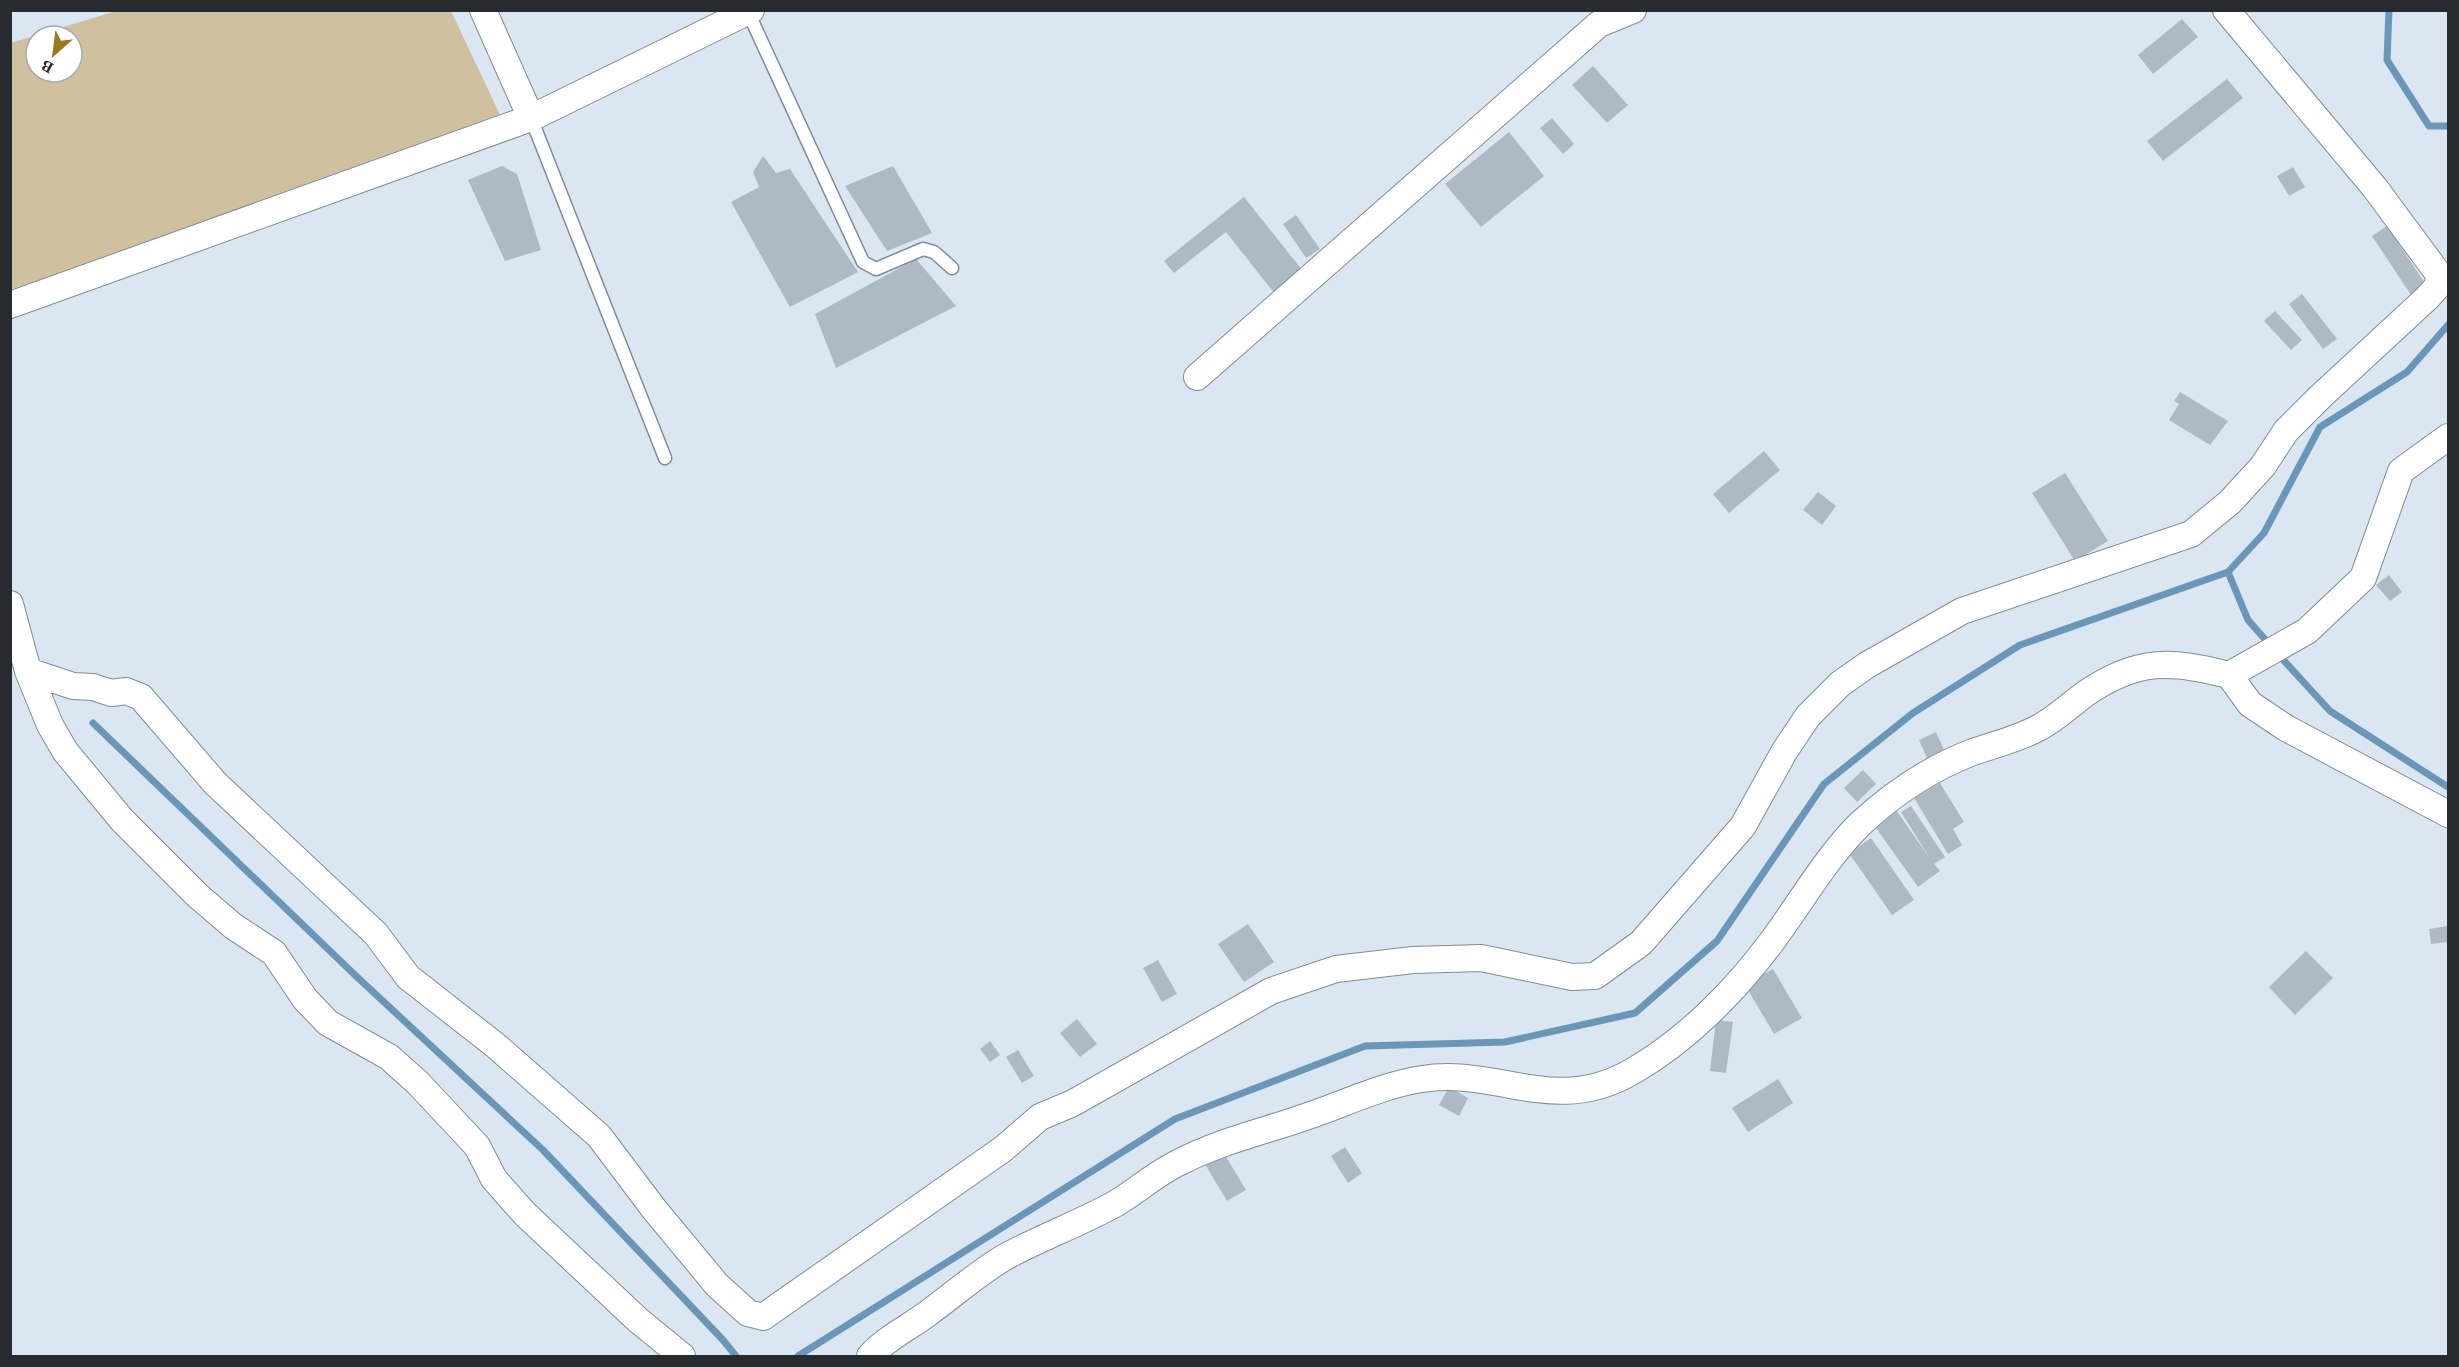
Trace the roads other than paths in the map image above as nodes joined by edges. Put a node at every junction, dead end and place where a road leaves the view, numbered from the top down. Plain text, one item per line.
1 (483, 10) edge
2 (1633, 10) edge
3 (2226, 10) edge
4 (750, 11) edge
5 (531, 118) junction
6 (952, 268) dead end
7 (10, 305) edge
8 (1197, 377) dead end
9 (2448, 436) edge
10 (665, 458) dead end
11 (10, 604) edge
12 (24, 671) junction
13 (2229, 675) junction
14 (2448, 814) edge
15 (682, 1356) edge
16 (870, 1356) edge

1 - 5 street
2 - 8 street
3 - 12 street
4 - 5 street
4 - 6 lane
5 - 7 street
5 - 10 lane
9 - 13 street
11 - 12 street
12 - 15 street
13 - 14 street
13 - 16 street

